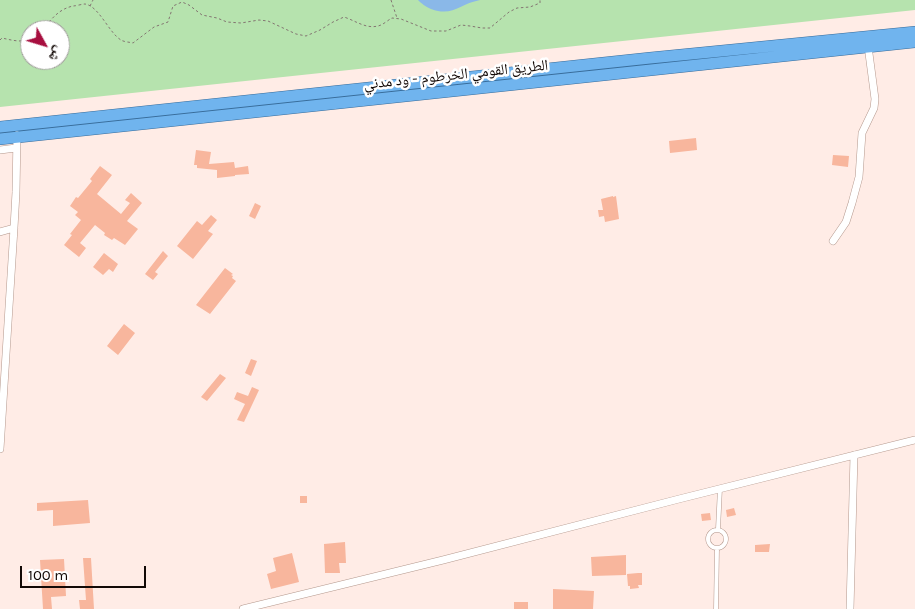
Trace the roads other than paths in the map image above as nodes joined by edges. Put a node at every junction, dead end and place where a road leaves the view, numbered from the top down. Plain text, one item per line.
1 (915, 32) edge
2 (915, 42) edge
3 (868, 46) junction
4 (0, 127) edge
5 (16, 137) junction
6 (0, 139) edge
7 (0, 150) edge
8 (14, 228) junction
9 (0, 232) edge
10 (833, 240) dead end
11 (915, 440) edge
12 (0, 449) edge
13 (854, 455) junction
14 (720, 488) junction
15 (718, 530) junction
16 (717, 548) junction
17 (265, 606) edge
18 (243, 609) edge
19 (716, 609) edge
20 (850, 609) edge

1 - 5 highway, الطريق القومي الخرطوم - ود مدني
2 - 3 highway, الطريق القومي الخرطوم - ود مدني
3 - 5 highway, الطريق القومي الخرطوم - ود مدني
3 - 10 street
4 - 5 highway, الطريق القومي الخرطوم - ود مدني
5 - 6 highway, الطريق القومي الخرطوم - ود مدني
5 - 7 street
5 - 8 street
8 - 9 street
8 - 12 street
11 - 13 street
13 - 14 street
13 - 20 street
14 - 15 lane
14 - 17 street
15 - 16 lane
15 - 16 lane
16 - 19 lane
17 - 18 street

